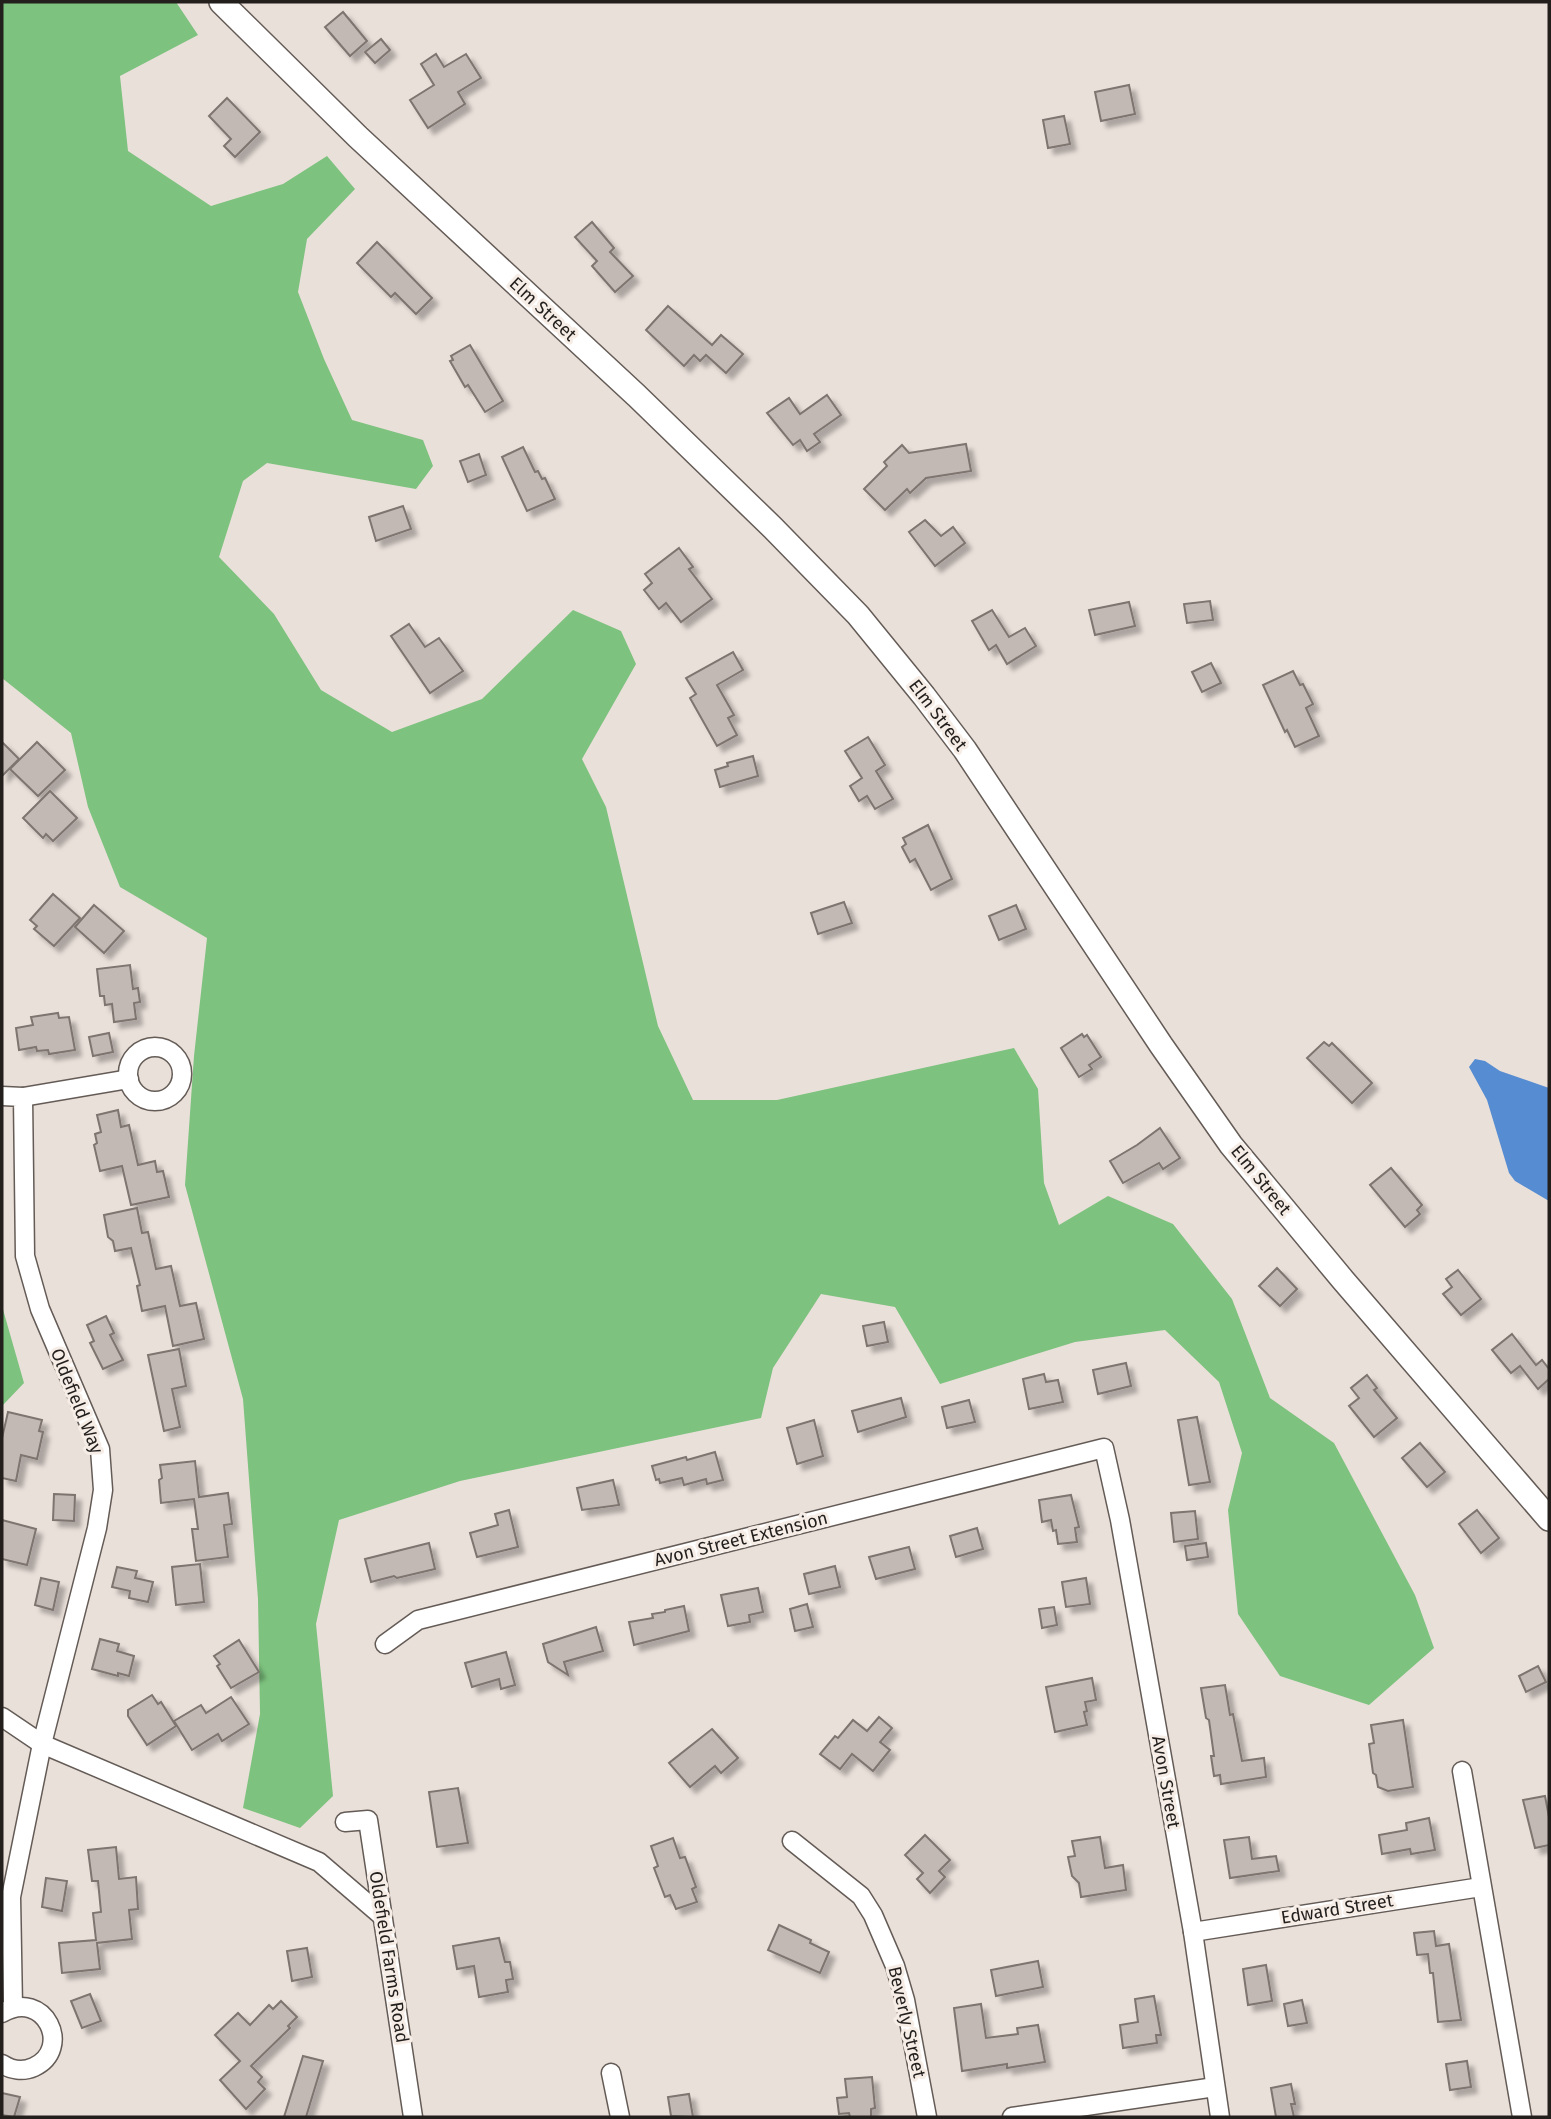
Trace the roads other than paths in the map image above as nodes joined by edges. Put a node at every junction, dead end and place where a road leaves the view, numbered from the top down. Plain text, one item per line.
1 (221, 2) edge
2 (129, 1079) dead end
3 (2, 1096) edge
4 (23, 1097) junction
5 (1104, 1448) joint
6 (1549, 1519) edge
7 (385, 1644) dead end
8 (2, 1717) edge
9 (41, 1744) junction
10 (1462, 1772) dead end
11 (345, 1822) dead end
12 (792, 1841) dead end
13 (1481, 1887) junction
14 (382, 1916) junction
15 (1193, 1932) junction
16 (8, 2010) edge
17 (2, 2064) edge
18 (611, 2073) dead end
19 (1215, 2087) junction
20 (412, 2117) edge
21 (620, 2117) edge
22 (927, 2117) edge
23 (1012, 2117) edge
24 (1220, 2117) edge
25 (1522, 2117) edge

1 - 6 street, Elm Street
2 - 4 street
3 - 4 street
4 - 9 street, Oldefield Way
5 - 7 street, Avon Street Extension
5 - 15 street, Avon Street
8 - 9 street
9 - 14 street
9 - 16 street, Oldefield Way
10 - 13 street
11 - 14 street, Oldefield Farms Road
12 - 22 street, Beverly Street
13 - 15 street, Edward Street
13 - 25 street
14 - 20 street, Oldefield Farms Road
15 - 19 street, Avon Street
16 - 17 street, Oldefield Way
18 - 21 street
19 - 23 street
19 - 24 street, Avon Street

